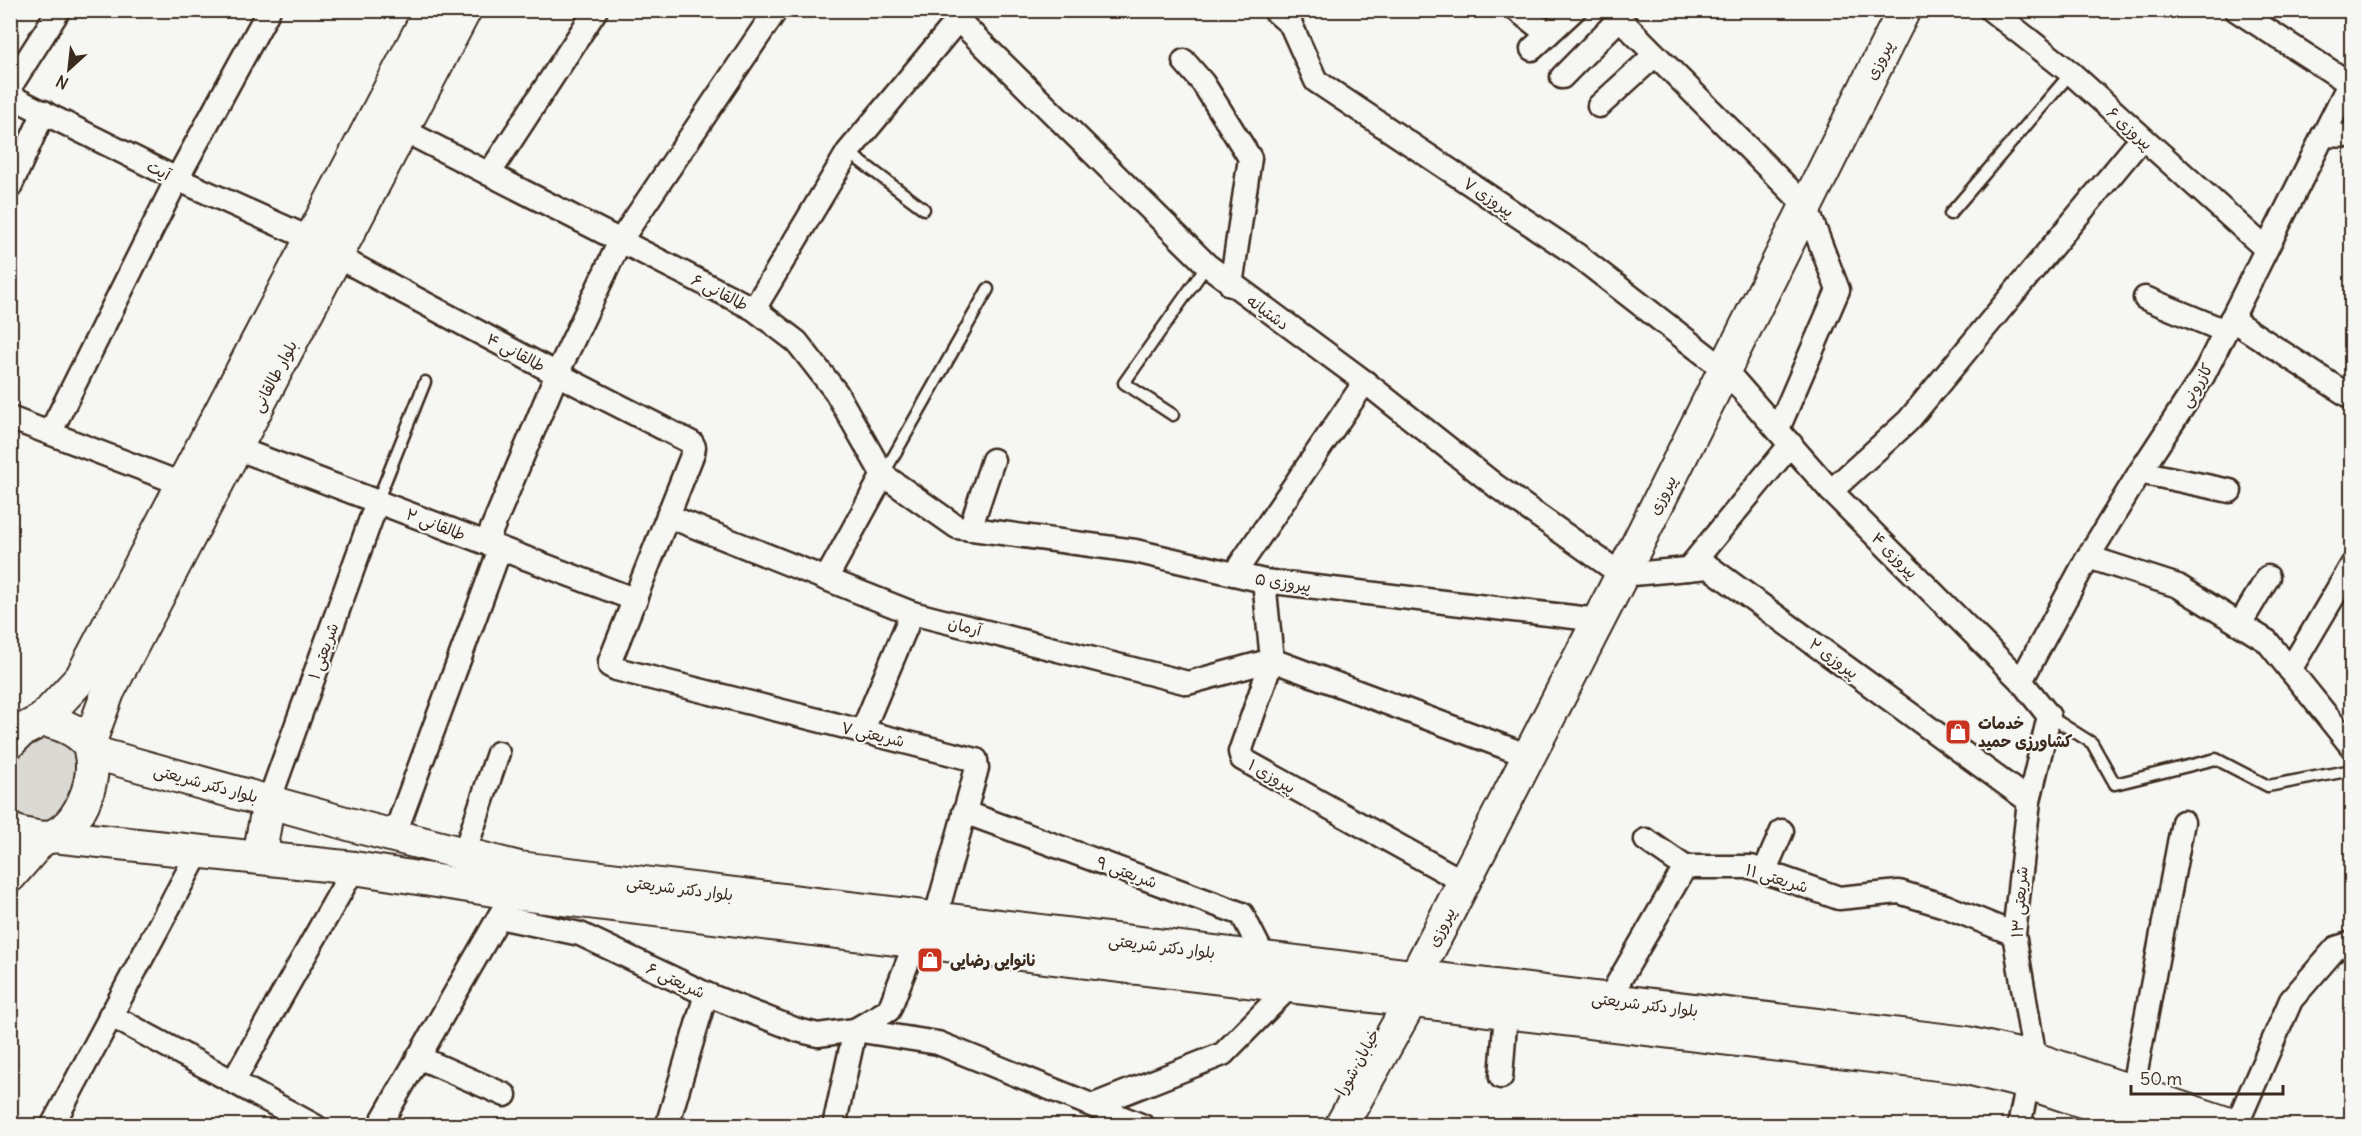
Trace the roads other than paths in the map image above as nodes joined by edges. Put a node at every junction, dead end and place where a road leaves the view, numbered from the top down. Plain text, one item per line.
1 (59, 10) edge
2 (269, 10) edge
3 (431, 10) edge
4 (465, 10) edge
5 (596, 10) edge
6 (776, 10) edge
7 (1274, 10) edge
8 (1517, 10) edge
9 (1574, 10) edge
10 (1904, 10) edge
11 (1991, 10) edge
12 (2236, 10) edge
13 (1615, 15) edge
14 (952, 16) edge
15 (1655, 55) junction
16 (1184, 61) dead end
17 (2071, 73) junction
18 (1562, 77) dead end
19 (2350, 80) edge
20 (10, 87) edge
21 (10, 96) edge
22 (1599, 106) dead end
23 (44, 112) junction
24 (403, 130) junction
25 (2323, 135) junction
26 (2352, 136) edge
27 (2142, 138) junction
28 (848, 152) junction
29 (489, 174) junction
30 (177, 179) junction
31 (10, 187) edge
32 (1806, 206) junction
33 (924, 209) dead end
34 (1950, 214) dead end
35 (311, 239) junction
36 (620, 241) junction
37 (2266, 249) junction
38 (336, 256) junction
39 (1207, 265) junction
40 (1231, 285) junction
41 (988, 289) dead end
42 (2145, 298) dead end
43 (754, 309) junction
44 (2228, 326) junction
45 (1725, 370) junction
46 (557, 374) junction
47 (425, 382) dead end
48 (1365, 382) junction
49 (2352, 398) edge
50 (1173, 415) dead end
51 (10, 418) edge
52 (50, 434) junction
53 (1784, 437) junction
54 (236, 448) junction
55 (993, 460) dead end
56 (2140, 472) junction
57 (883, 476) junction
58 (182, 484) junction
59 (2230, 490) dead end
60 (1831, 491) junction
61 (377, 502) junction
62 (668, 516) junction
63 (970, 529) junction
64 (493, 546) junction
65 (2088, 556) junction
66 (2352, 565) edge
67 (1688, 569) junction
68 (1234, 574) junction
69 (1622, 575) junction
70 (2268, 577) dead end
71 (826, 579) junction
72 (1264, 581) junction
73 (636, 600) junction
74 (912, 613) junction
75 (1599, 620) junction
76 (2240, 624) junction
77 (1272, 660) junction
78 (2290, 670) junction
79 (2021, 681) junction
80 (2049, 716) junction
81 (21, 732) edge
82 (862, 732) junction
83 (2352, 747) edge
84 (90, 748) junction
85 (498, 753) dead end
86 (1529, 756) junction
87 (2352, 770) edge
88 (269, 801) junction
89 (2029, 801) junction
90 (964, 812) junction
91 (2183, 822) dead end
92 (10, 829) edge
93 (1782, 831) dead end
94 (394, 836) junction
95 (47, 837) junction
96 (1646, 840) dead end
97 (199, 851) junction
98 (464, 854) junction
99 (266, 858) junction
100 (1685, 867) junction
101 (354, 868) junction
102 (1764, 872) junction
103 (10, 876) edge
104 (1464, 882) junction
105 (587, 902) junction
106 (506, 905) junction
107 (925, 930) junction
108 (580, 934) junction
109 (2014, 934) junction
110 (2352, 943) edge
111 (1265, 959) junction
112 (1186, 961) junction
113 (1290, 986) junction
114 (1406, 992) junction
115 (706, 994) junction
116 (1608, 1000) junction
117 (1506, 1012) junction
118 (110, 1015) junction
119 (855, 1030) junction
120 (418, 1057) junction
121 (2031, 1071) junction
122 (1501, 1077) dead end
123 (233, 1082) junction
124 (2132, 1092) junction
125 (505, 1095) dead end
126 (1095, 1115) edge
127 (384, 1124) edge
128 (52, 1125) edge
129 (315, 1125) edge
130 (667, 1125) edge
131 (834, 1125) edge
132 (1143, 1125) edge
133 (1323, 1125) edge
134 (1341, 1125) edge
135 (2019, 1125) edge
136 (2158, 1125) edge
137 (2236, 1125) edge

1 - 20 street
2 - 30 street
3 - 35 street, بلوار طالقانی
4 - 24 street, بلوار طالقانی
5 - 29 street
6 - 36 street
7 - 45 street, پیروزی ۷
8 - 9 street
10 - 32 street, پیروزی
11 - 17 street, پیروزی ۶
12 - 19 street
13 - 15 street
13 - 18 street
14 - 28 street
14 - 39 street, دشتیانه
15 - 22 street
15 - 32 street
16 - 40 street
17 - 27 street, پیروزی ۶
17 - 34 lane
19 - 25 street, کازرونی
21 - 23 street, آیت
23 - 30 street, آیت
23 - 31 street
24 - 29 street, طالقانی ۶
24 - 38 street, بلوار طالقانی
25 - 26 street
25 - 37 street, کازرونی
27 - 37 street, پیروزی ۶
27 - 60 street
28 - 33 lane
28 - 43 street
29 - 36 street, طالقانی ۶
30 - 35 street, آیت
30 - 52 street
32 - 45 street, پیروزی
32 - 53 street
35 - 58 street, بلوار طالقانی
36 - 43 street, طالقانی ۶
36 - 46 street
37 - 44 street, کازرونی
38 - 46 street, طالقانی ۴
38 - 54 street, بلوار طالقانی
39 - 40 street, دشتیانه
39 - 50 lane
40 - 48 street, دشتیانه
41 - 57 lane
42 - 44 street
43 - 57 street, طالقانی ۶
44 - 49 street
44 - 56 street, کازرونی
45 - 53 street, پیروزی ۴
45 - 69 street, پیروزی
46 - 62 street, طالقانی ۴
46 - 64 street
47 - 61 lane
48 - 68 street
48 - 69 street, دشتیانه
51 - 52 street
52 - 58 street
53 - 60 street, پیروزی ۴
53 - 67 street
54 - 61 street, طالقانی ۲
54 - 84 street, بلوار طالقانی
55 - 63 street
56 - 59 street
56 - 65 street, کازرونی
57 - 63 street, طالقانی ۶
57 - 71 street
58 - 81 street, بلوار طالقانی
60 - 79 street, پیروزی ۴
61 - 64 street, طالقانی ۲
61 - 88 street, شریعتی ۱
62 - 71 street, آرمان
62 - 73 street
63 - 68 street, پیروزی ۵
64 - 73 street, طالقانی ۲
64 - 94 street
65 - 76 street
65 - 79 street, کازرونی
66 - 78 street
67 - 69 street, پیروزی ۲
67 - 89 street, پیروزی ۲
68 - 72 street, پیروزی ۵
69 - 75 street, پیروزی
70 - 76 street
71 - 74 street, آرمان
72 - 75 street, پیروزی ۵
72 - 77 street, پیروزی ۱
73 - 82 street, شریعتی ۷
74 - 77 street, آرمان
74 - 82 street
75 - 86 street, پیروزی
76 - 78 street
77 - 86 street
77 - 104 street, پیروزی ۱
78 - 83 street
79 - 80 street, پیروزی ۴
80 - 87 lane
80 - 89 street, شریعتی ۱۳
81 - 84 street
82 - 90 street, شریعتی ۷
84 - 88 street, بلوار دکتر شریعتی
84 - 95 street, بلوار طالقانی
85 - 98 street
86 - 104 street, پیروزی
88 - 94 street, بلوار دکتر شریعتی
88 - 99 street
89 - 109 street, شریعتی ۱۳
90 - 107 street, شریعتی ۷
90 - 111 street, شریعتی ۹
91 - 124 street
92 - 95 street, بلوار دکتر شریعتی
93 - 102 street
94 - 98 street, بلوار دکتر شریعتی
95 - 97 street, بلوار دکتر شریعتی
95 - 103 street
96 - 100 street
97 - 99 street, بلوار دکتر شریعتی
97 - 118 street
98 - 107 street, بلوار دکتر شریعتی
99 - 101 street, بلوار دکتر شریعتی
100 - 102 street, شریعتی ۱۱
100 - 116 street
101 - 106 street, بلوار دکتر شریعتی
101 - 123 street
102 - 109 street, شریعتی ۱۱
104 - 114 street, پیروزی
105 - 106 street, بلوار دکتر شریعتی
105 - 107 street, بلوار دکتر شریعتی
105 - 108 street
106 - 108 street, شریعتی ۶
106 - 120 street
107 - 112 street, بلوار دکتر شریعتی
107 - 119 street, شریعتی ۷
108 - 115 street, شریعتی ۶
109 - 121 street, شریعتی ۱۳
110 - 137 street
111 - 112 street, بلوار دکتر شریعتی
111 - 114 street, بلوار دکتر شریعتی
112 - 113 street, بلوار دکتر شریعتی
113 - 114 street, بلوار دکتر شریعتی
113 - 126 street
114 - 116 street, بلوار دکتر شریعتی
114 - 117 street, بلوار دکتر شریعتی
114 - 133 street, خیابان شورا
114 - 134 street, خیابان شورا
115 - 119 street, شریعتی ۶
115 - 130 street
116 - 121 street, بلوار دکتر شریعتی
117 - 121 street, بلوار دکتر شریعتی
117 - 122 street
118 - 123 street
118 - 128 street
119 - 126 street
119 - 131 street
120 - 125 street
120 - 127 street
121 - 124 street, بلوار دکتر شریعتی
121 - 135 street
121 - 136 street, بلوار دکتر شریعتی
123 - 129 street
124 - 137 street, بلوار دکتر شریعتی
126 - 132 street

